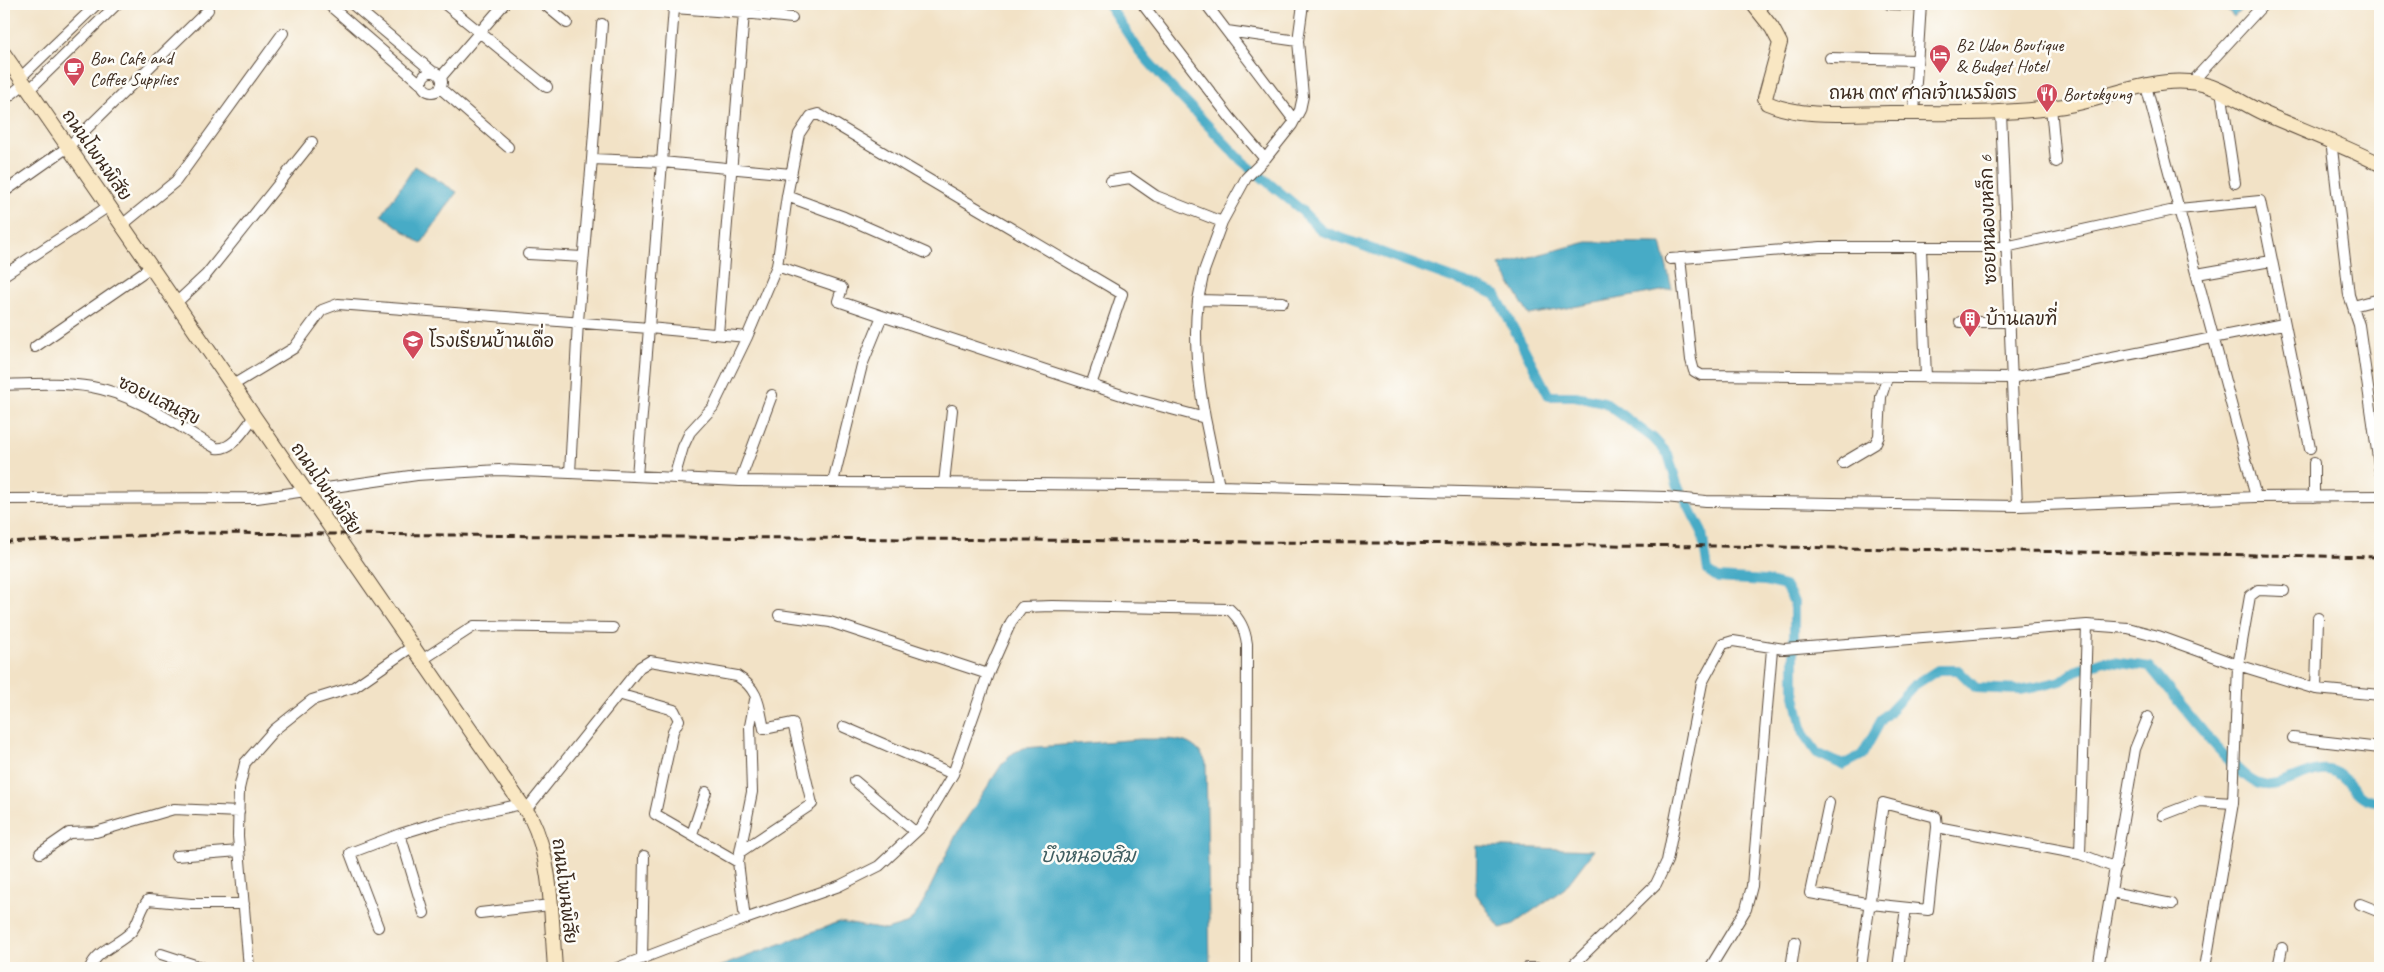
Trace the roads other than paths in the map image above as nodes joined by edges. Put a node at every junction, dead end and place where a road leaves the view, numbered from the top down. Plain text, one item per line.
1 (97, 4) edge
2 (117, 4) edge
3 (328, 4) edge
4 (352, 4) edge
5 (445, 4) edge
6 (504, 4) edge
7 (544, 4) edge
8 (1148, 4) edge
9 (1206, 4) edge
10 (1303, 4) edge
11 (1753, 4) edge
12 (1889, 4) edge
13 (1921, 4) edge
14 (2264, 4) edge
15 (674, 6) edge
16 (744, 9) edge
17 (208, 10) dead end
18 (792, 18) dead end
19 (567, 23) dead end
20 (378, 24) junction
21 (602, 24) dead end
22 (1227, 31) junction
23 (68, 32) junction
24 (480, 32) junction
25 (283, 33) dead end
26 (366, 36) junction
27 (1298, 40) junction
28 (77, 42) junction
29 (4, 54) edge
30 (1830, 58) dead end
31 (1917, 60) junction
32 (437, 74) junction
33 (2192, 82) junction
34 (25, 84) junction
35 (422, 85) junction
36 (2146, 86) junction
37 (547, 87) dead end
38 (440, 88) junction
39 (2221, 90) junction
40 (4, 100) edge
41 (2052, 107) junction
42 (2001, 112) junction
43 (1914, 113) junction
44 (1294, 120) junction
45 (2331, 140) junction
46 (312, 142) dead end
47 (68, 147) junction
48 (508, 147) dead end
49 (592, 159) junction
50 (1263, 161) junction
51 (662, 162) junction
52 (2056, 162) dead end
53 (2380, 164) edge
54 (731, 169) junction
55 (791, 174) junction
56 (1111, 181) dead end
57 (2235, 183) dead end
58 (4, 192) edge
59 (787, 196) junction
60 (109, 206) junction
61 (2179, 209) junction
62 (1222, 222) junction
63 (122, 225) junction
64 (1921, 247) junction
65 (2005, 247) junction
66 (926, 253) dead end
67 (528, 254) dead end
68 (584, 257) junction
69 (2271, 261) junction
70 (777, 266) junction
71 (151, 267) junction
72 (4, 274) edge
73 (2197, 274) junction
74 (1198, 300) junction
75 (2380, 300) edge
76 (1283, 302) dead end
77 (176, 303) junction
78 (2352, 306) junction
79 (882, 316) junction
80 (578, 321) junction
81 (1960, 322) dead end
82 (2008, 322) junction
83 (2284, 324) junction
84 (649, 328) junction
85 (718, 334) junction
86 (747, 337) junction
87 (2215, 338) junction
88 (35, 346) dead end
89 (1887, 378) junction
90 (1926, 378) junction
91 (2011, 378) junction
92 (4, 385) edge
93 (233, 385) junction
94 (1091, 385) junction
95 (772, 395) dead end
96 (952, 410) dead end
97 (254, 417) junction
98 (1205, 418) junction
99 (2310, 448) dead end
100 (1843, 463) dead end
101 (2314, 463) dead end
102 (2380, 472) edge
103 (570, 473) junction
104 (637, 476) junction
105 (674, 478) junction
106 (740, 481) junction
107 (832, 482) junction
108 (944, 483) junction
109 (1219, 486) junction
110 (306, 491) junction
111 (2380, 496) edge
112 (2256, 497) junction
113 (2314, 497) junction
114 (4, 499) edge
115 (2017, 506) junction
116 (2284, 591) dead end
117 (778, 616) dead end
118 (2318, 618) dead end
119 (2087, 625) junction
120 (613, 628) dead end
121 (413, 646) junction
122 (1772, 649) junction
123 (422, 660) junction
124 (2238, 665) junction
125 (988, 674) junction
126 (2316, 689) junction
127 (756, 693) junction
128 (618, 694) junction
129 (2380, 695) edge
130 (2148, 717) dead end
131 (844, 726) dead end
132 (2293, 738) dead end
133 (2380, 748) edge
134 (953, 774) junction
135 (855, 781) dead end
136 (706, 792) dead end
137 (1830, 803) dead end
138 (2234, 803) junction
139 (524, 807) junction
140 (239, 812) junction
141 (2164, 815) dead end
142 (1937, 827) junction
143 (916, 832) junction
144 (400, 834) junction
145 (692, 834) junction
146 (239, 851) junction
147 (40, 853) dead end
148 (2080, 854) junction
149 (176, 856) dead end
150 (644, 856) dead end
151 (739, 857) junction
152 (2116, 868) junction
153 (2111, 892) junction
154 (244, 904) junction
155 (1871, 904) junction
156 (2172, 904) dead end
157 (2360, 904) dead end
158 (550, 905) junction
159 (1906, 908) junction
160 (424, 912) dead end
161 (2380, 912) edge
162 (480, 914) dead end
163 (745, 919) junction
164 (378, 927) dead end
165 (1795, 942) dead end
166 (2282, 948) dead end
167 (161, 954) dead end
168 (642, 959) junction
169 (90, 968) edge
170 (204, 968) edge
171 (249, 968) edge
172 (555, 968) edge
173 (616, 968) edge
174 (1246, 968) edge
175 (1527, 968) edge
176 (1537, 968) edge
177 (1570, 968) edge
178 (1710, 968) edge
179 (1791, 968) edge
180 (1861, 968) edge
181 (1898, 968) edge
182 (2098, 968) edge
183 (2205, 968) edge
184 (2278, 968) edge

1 - 23 street
2 - 28 street
3 - 26 street
4 - 20 street
5 - 24 street
6 - 24 street
7 - 19 street
8 - 50 street
9 - 22 street
10 - 27 street
11 - 43 street, ถนน ๓๙ ศาลเจ้าเนรมิตร
12 - 13 street
13 - 31 street
14 - 33 street
15 - 16 street
15 - 51 street
16 - 18 street
16 - 54 street
17 - 47 street
20 - 26 street
20 - 32 street
21 - 49 street
22 - 27 street
22 - 44 street
23 - 28 street
23 - 34 street
24 - 32 street
24 - 37 street
25 - 63 street
26 - 35 street
27 - 44 street
28 - 34 street
29 - 34 street, ถนนโพนพิสัย
30 - 31 street
31 - 43 street
32 - 35 street
32 - 38 street
33 - 36 street, ถนน ๓๙ ศาลเจ้าเนรมิตร
33 - 39 street, ถนน ๓๙ ศาลเจ้าเนรมิตร
34 - 40 street
34 - 47 street, ถนนโพนพิสัย
35 - 38 street
36 - 41 street, ถนน ๓๙ ศาลเจ้าเนรมิตร
36 - 61 street
38 - 48 street
39 - 45 street, ถนน ๓๙ ศาลเจ้าเนรมิตร
39 - 57 street
41 - 42 street, ถนน ๓๙ ศาลเจ้าเนรมิตร
41 - 52 street
42 - 43 street, ถนน ๓๙ ศาลเจ้าเนรมิตร
42 - 65 street, ซอยหนองเหล็ก 6
44 - 50 street
45 - 53 street, ถนน ๓๙ ศาลเจ้าเนรมิตร
45 - 78 street
46 - 77 street
47 - 58 street
47 - 60 street, ถนนโพนพิสัย
49 - 51 street
49 - 68 street
50 - 62 street
51 - 54 street
51 - 84 street
54 - 55 street
54 - 85 street
55 - 59 street
55 - 94 street
56 - 62 street
59 - 66 street
59 - 70 street
60 - 63 street, ถนนโพนพิสัย
60 - 72 street
61 - 65 street
61 - 69 street
61 - 73 street
62 - 74 street
63 - 71 street, ถนนโพนพิสัย
64 - 65 street
64 - 89 street
64 - 90 street
65 - 82 street, ซอยหนองเหล็ก 6
67 - 68 street
68 - 80 street
69 - 73 street
69 - 83 street
70 - 79 street
70 - 86 street
71 - 77 street, ถนนโพนพิสัย
71 - 88 street
73 - 87 street
74 - 76 street
74 - 98 street
75 - 78 street
77 - 93 street, ถนนโพนพิสัย
78 - 102 street
79 - 94 street
79 - 107 street
80 - 84 street
80 - 93 street
80 - 103 street
81 - 82 street
82 - 91 street, ซอยหนองเหล็ก 6
83 - 87 street
83 - 99 street
84 - 85 street
84 - 104 street
85 - 86 street
86 - 105 street
87 - 91 street
87 - 112 street
89 - 90 street
89 - 100 street
90 - 91 street
91 - 115 street, ซอยหนองเหล็ก 6
92 - 97 street, ซอยแสนสุข
93 - 97 street, ถนนโพนพิสัย
94 - 98 street
95 - 106 street
96 - 108 street
97 - 110 street, ถนนโพนพิสัย
98 - 109 street
101 - 113 street
103 - 104 street
103 - 110 street
104 - 105 street
105 - 106 street
106 - 107 street
107 - 108 street
108 - 109 street
109 - 115 street
110 - 114 street
110 - 121 street, ถนนโพนพิสัย
111 - 113 street
112 - 113 street
112 - 115 street
116 - 124 street
117 - 125 street
118 - 126 street
119 - 122 street
119 - 124 street
119 - 148 street
120 - 123 street
121 - 123 street, ถนนโพนพิสัย
121 - 140 street
122 - 177 street
122 - 178 street
123 - 139 street, ถนนโพนพิสัย
124 - 126 street
124 - 138 street
125 - 134 street
125 - 174 street
126 - 129 street
127 - 128 street
127 - 151 street
127 - 151 street
128 - 139 street
128 - 145 street
130 - 152 street
131 - 134 street
132 - 133 street
134 - 143 street
135 - 143 street
136 - 145 street
137 - 155 street
138 - 141 street
138 - 183 street
139 - 144 street
139 - 158 street, ถนนโพนพิสัย
140 - 146 street
140 - 147 street
142 - 148 street
142 - 155 street
142 - 159 street
143 - 163 street
144 - 160 street
144 - 164 street
145 - 151 street
146 - 149 street
146 - 154 street
148 - 152 street
150 - 168 street
151 - 163 street
152 - 153 street
153 - 156 street
153 - 182 street
154 - 169 street
154 - 171 street
155 - 159 street
155 - 180 street
157 - 161 street
158 - 162 street
158 - 172 street, ถนนโพนพิสัย
159 - 181 street
163 - 168 street
165 - 179 street
166 - 184 street
167 - 170 street
168 - 173 street
175 - 176 street

